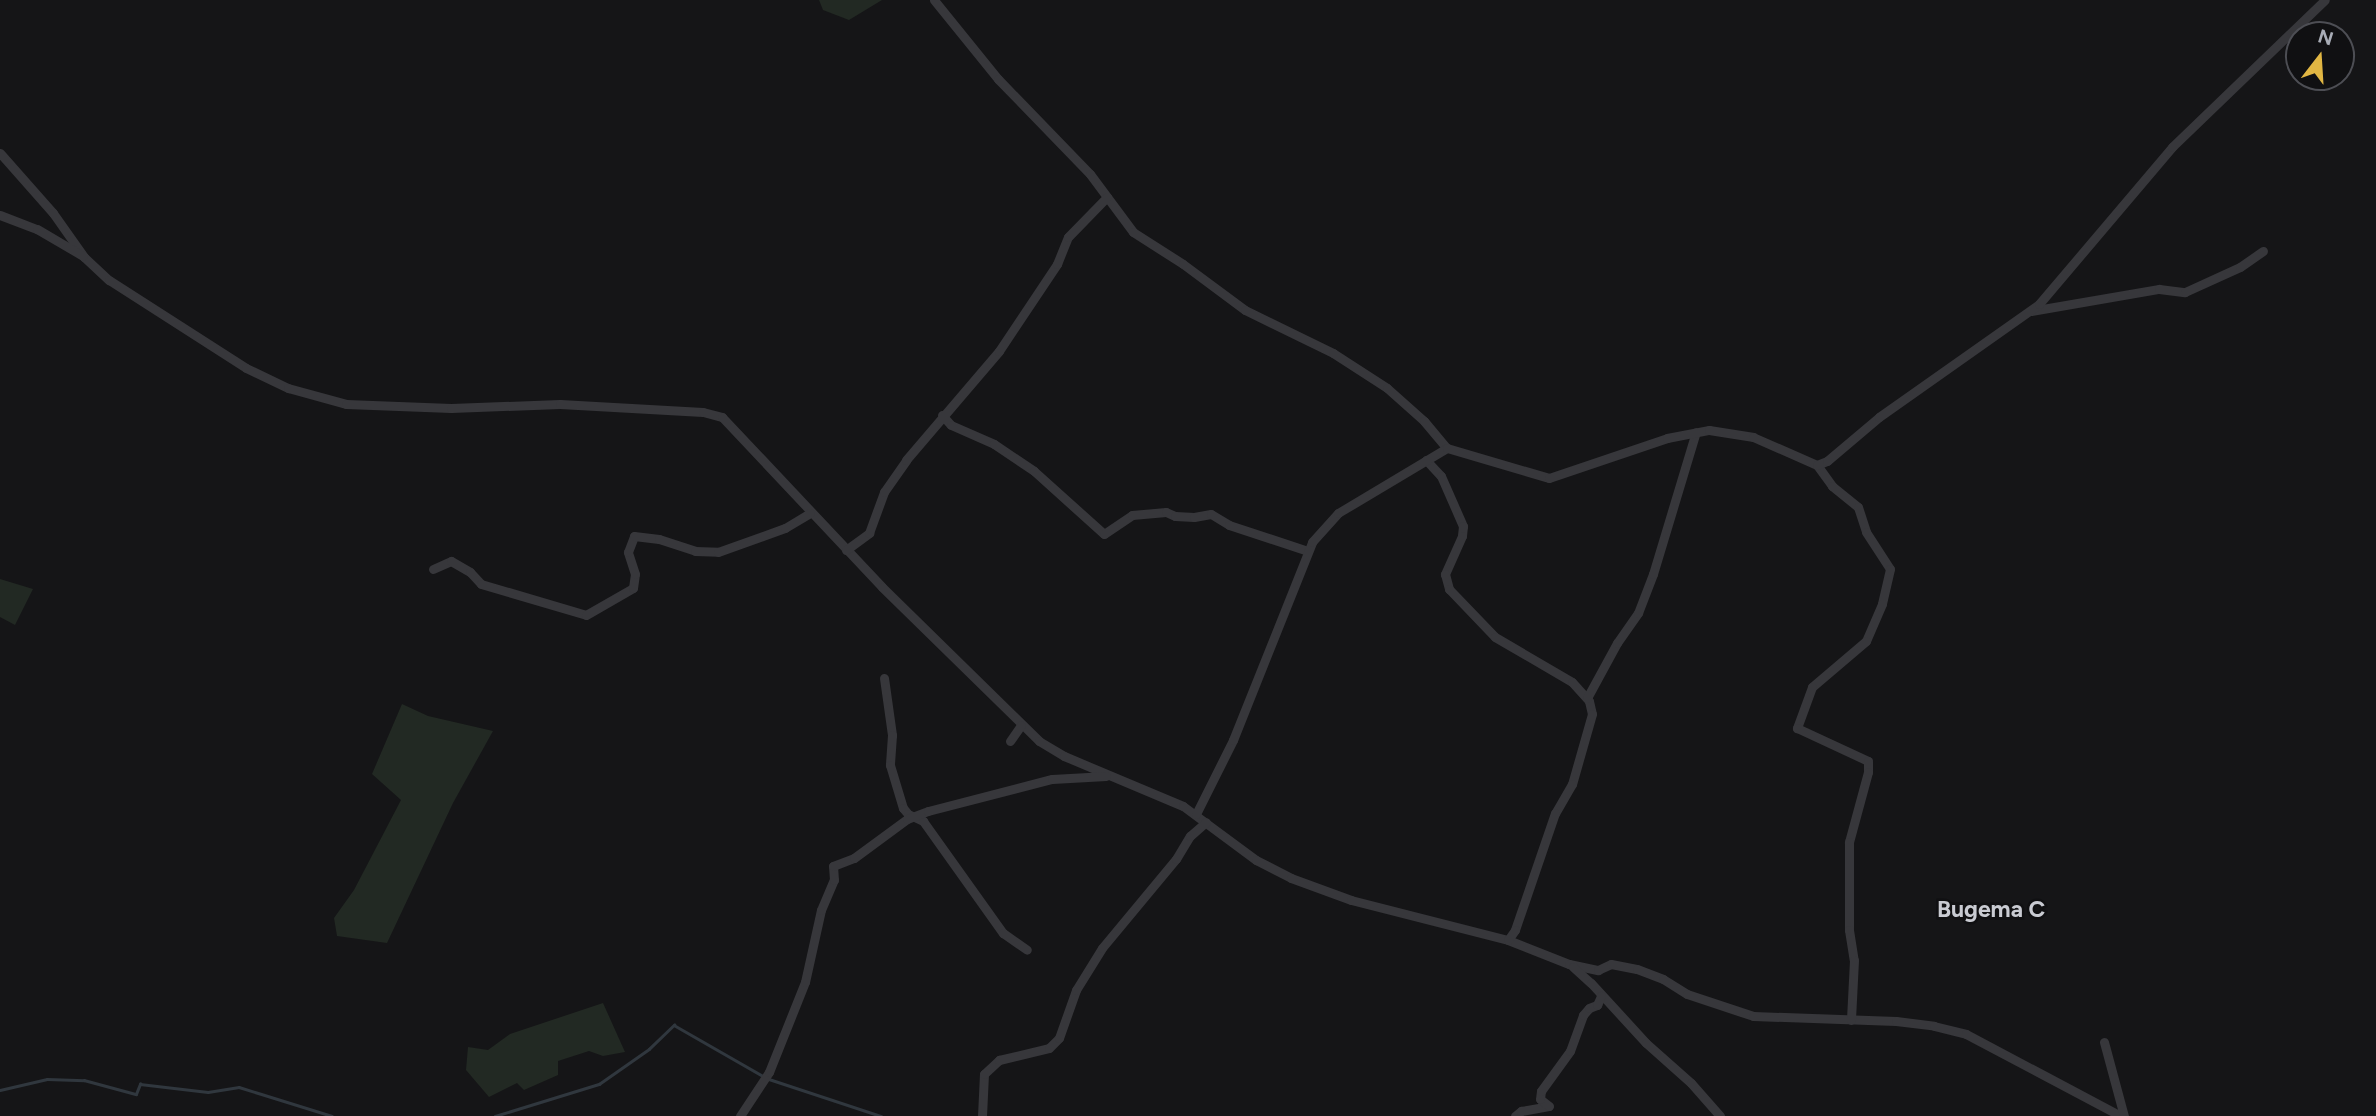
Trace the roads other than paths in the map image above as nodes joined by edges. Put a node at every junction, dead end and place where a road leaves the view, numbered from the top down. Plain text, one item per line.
1 (934, 0) edge
2 (2325, 0) edge
3 (0, 153) edge
4 (1107, 197) junction
5 (0, 215) edge
6 (2263, 251) dead end
7 (85, 257) junction
8 (2026, 312) junction
9 (942, 415) junction
10 (1696, 432) junction
11 (1447, 448) junction
12 (1426, 460) junction
13 (1817, 465) junction
14 (810, 513) junction
15 (846, 550) junction
16 (1308, 551) junction
17 (433, 569) dead end
18 (884, 678) dead end
19 (1587, 698) junction
20 (1021, 725) junction
21 (1010, 741) dead end
22 (1112, 776) junction
23 (1196, 814) junction
24 (912, 816) junction
25 (1206, 822) junction
26 (1507, 940) junction
27 (1027, 950) dead end
28 (1569, 964) junction
29 (1601, 996) junction
30 (1851, 1020) junction
31 (2105, 1042) dead end
32 (740, 1116) edge
33 (982, 1116) edge
34 (1515, 1116) edge
35 (1720, 1116) edge
36 (2122, 1116) edge

1 - 4 street
2 - 8 street
3 - 7 street
4 - 9 street
4 - 11 street
5 - 7 street
6 - 8 street
7 - 14 street
8 - 13 street
9 - 15 street
9 - 16 street
10 - 11 street
10 - 13 street
10 - 19 street
11 - 12 street
12 - 16 street
12 - 19 street
13 - 30 street
14 - 15 street
14 - 17 street
15 - 20 street
16 - 23 street
18 - 24 street
19 - 26 street
20 - 21 street
20 - 22 street
22 - 23 street
22 - 24 street
23 - 25 street
24 - 27 street
24 - 32 street
25 - 26 street
25 - 33 street
26 - 28 street
28 - 29 street
28 - 30 street
29 - 34 street
29 - 35 street
30 - 36 street
31 - 36 street

